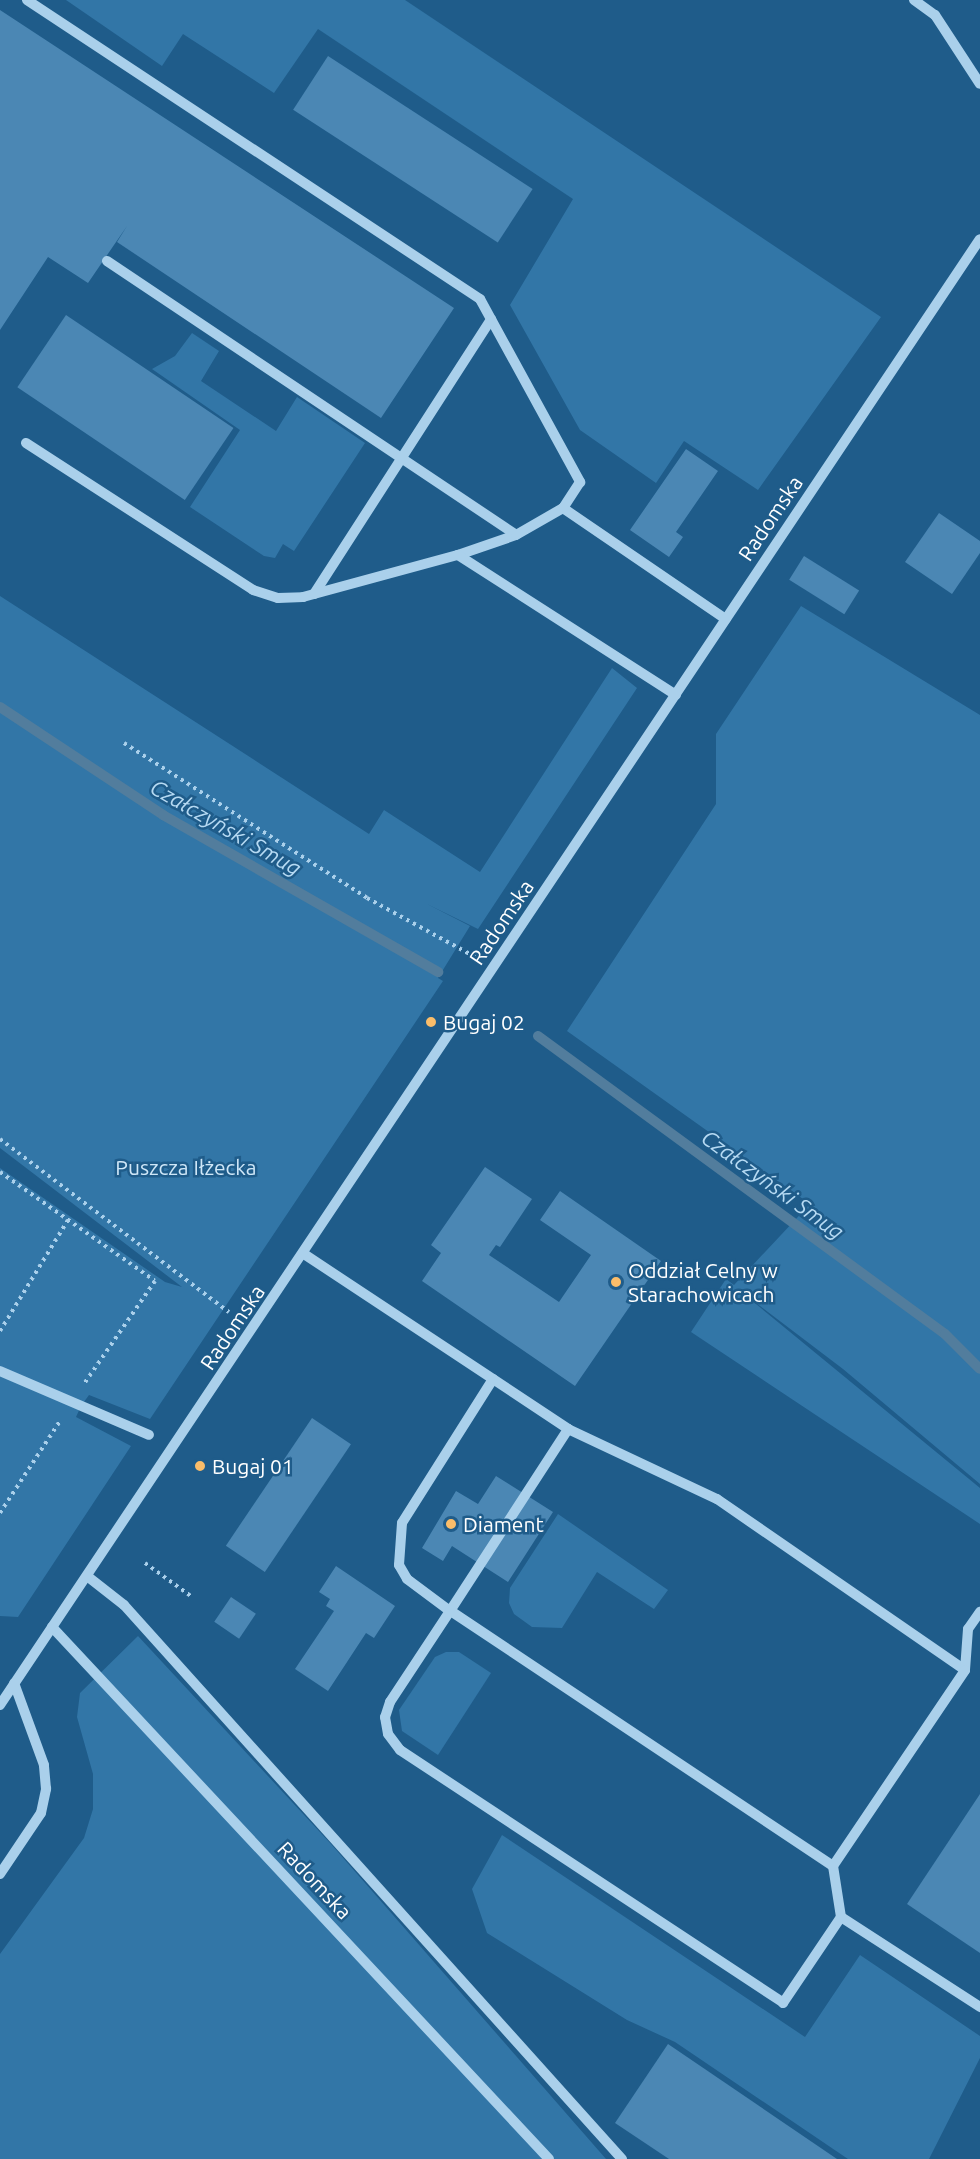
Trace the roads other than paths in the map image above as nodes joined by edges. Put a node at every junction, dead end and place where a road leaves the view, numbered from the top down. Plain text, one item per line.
1 (27, 0) edge
2 (914, 0) edge
3 (980, 84) edge
4 (980, 238) edge
5 (107, 261) dead end
6 (491, 319) junction
7 (26, 444) dead end
8 (400, 458) junction
9 (563, 508) junction
10 (516, 535) junction
11 (458, 555) junction
12 (314, 594) junction
13 (726, 619) junction
14 (676, 695) junction
15 (304, 1254) junction
16 (0, 1371) edge
17 (493, 1379) junction
18 (568, 1429) junction
19 (149, 1435) dead end
20 (87, 1576) junction
21 (450, 1611) junction
22 (980, 1612) edge
23 (52, 1627) junction
24 (965, 1670) junction
25 (14, 1683) junction
26 (0, 1705) edge
27 (833, 1866) junction
28 (0, 1874) edge
29 (841, 1917) junction
30 (980, 2007) edge
31 (549, 2159) edge
32 (622, 2159) edge

1 - 6 street
2 - 3 street
4 - 13 street, Radomska
5 - 8 street
6 - 8 street
6 - 9 street
7 - 12 street
8 - 10 street
8 - 12 street
9 - 10 street
9 - 13 street
10 - 11 street
11 - 12 street
11 - 14 street
13 - 14 street, Radomska
14 - 15 street, Radomska
15 - 17 street
15 - 20 street, Radomska
16 - 19 street
17 - 18 street
17 - 21 street
18 - 21 street
18 - 24 street
20 - 23 street, Radomska
20 - 32 street
21 - 27 street
21 - 29 street
22 - 24 street
23 - 25 street, Radomska
23 - 31 street, Radomska
24 - 27 street
25 - 26 street, Radomska
25 - 28 street
27 - 29 street
29 - 30 street

